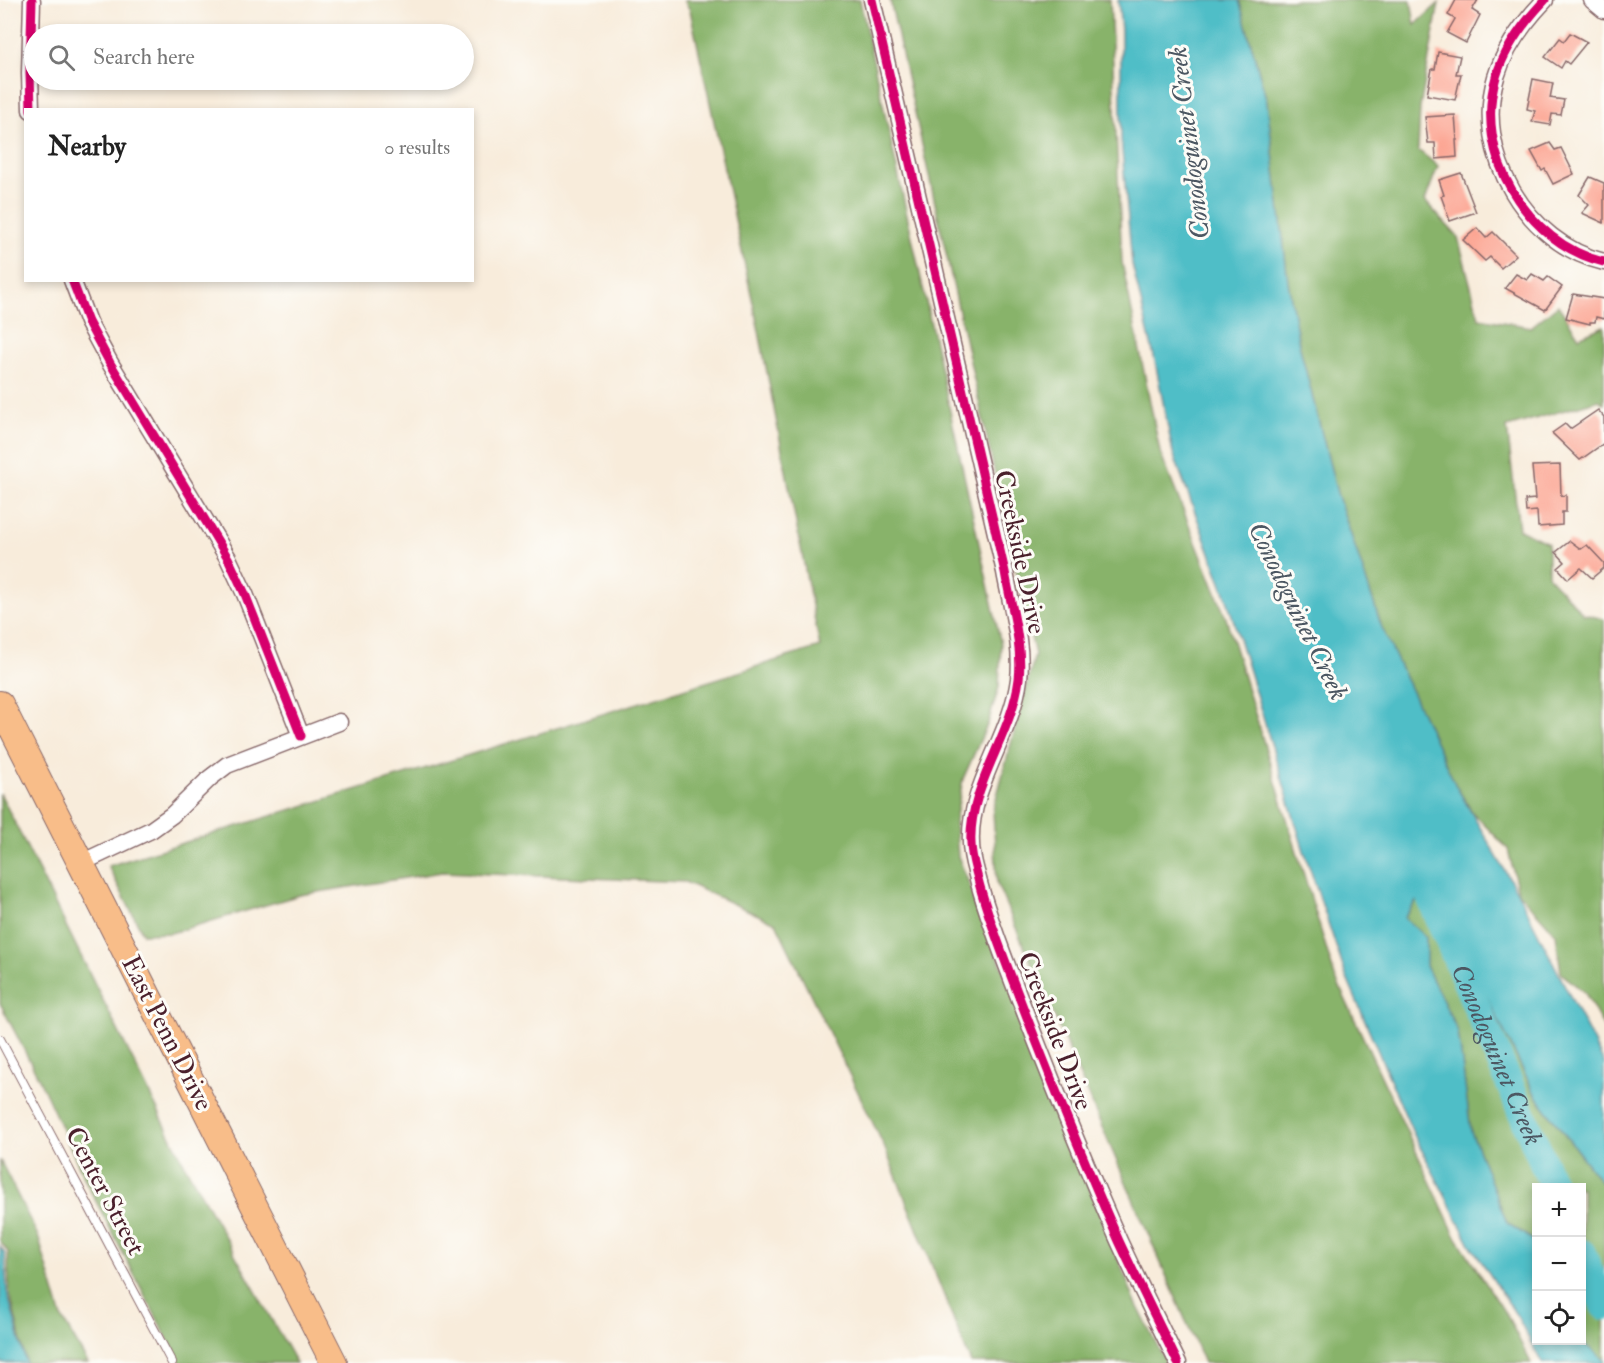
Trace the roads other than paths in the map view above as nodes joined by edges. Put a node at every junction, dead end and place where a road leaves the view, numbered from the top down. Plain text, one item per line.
1 (32, 0) edge
2 (872, 0) edge
3 (1545, 0) edge
4 (1592, 0) edge
5 (1604, 10) edge
6 (31, 24) edge
7 (31, 90) edge
8 (32, 108) edge
9 (1604, 262) edge
10 (73, 282) edge
11 (0, 704) edge
12 (339, 722) dead end
13 (301, 736) junction
14 (81, 863) junction
15 (0, 1039) edge
16 (172, 1363) edge
17 (334, 1363) edge
18 (1178, 1363) edge

1 - 6 street
2 - 18 street, Creekside Drive
3 - 9 street
4 - 5 street
7 - 8 street
10 - 13 street
11 - 14 main road, East Penn Drive
12 - 13 street
13 - 14 street
14 - 17 main road, East Penn Drive
15 - 16 lane, Center Street

